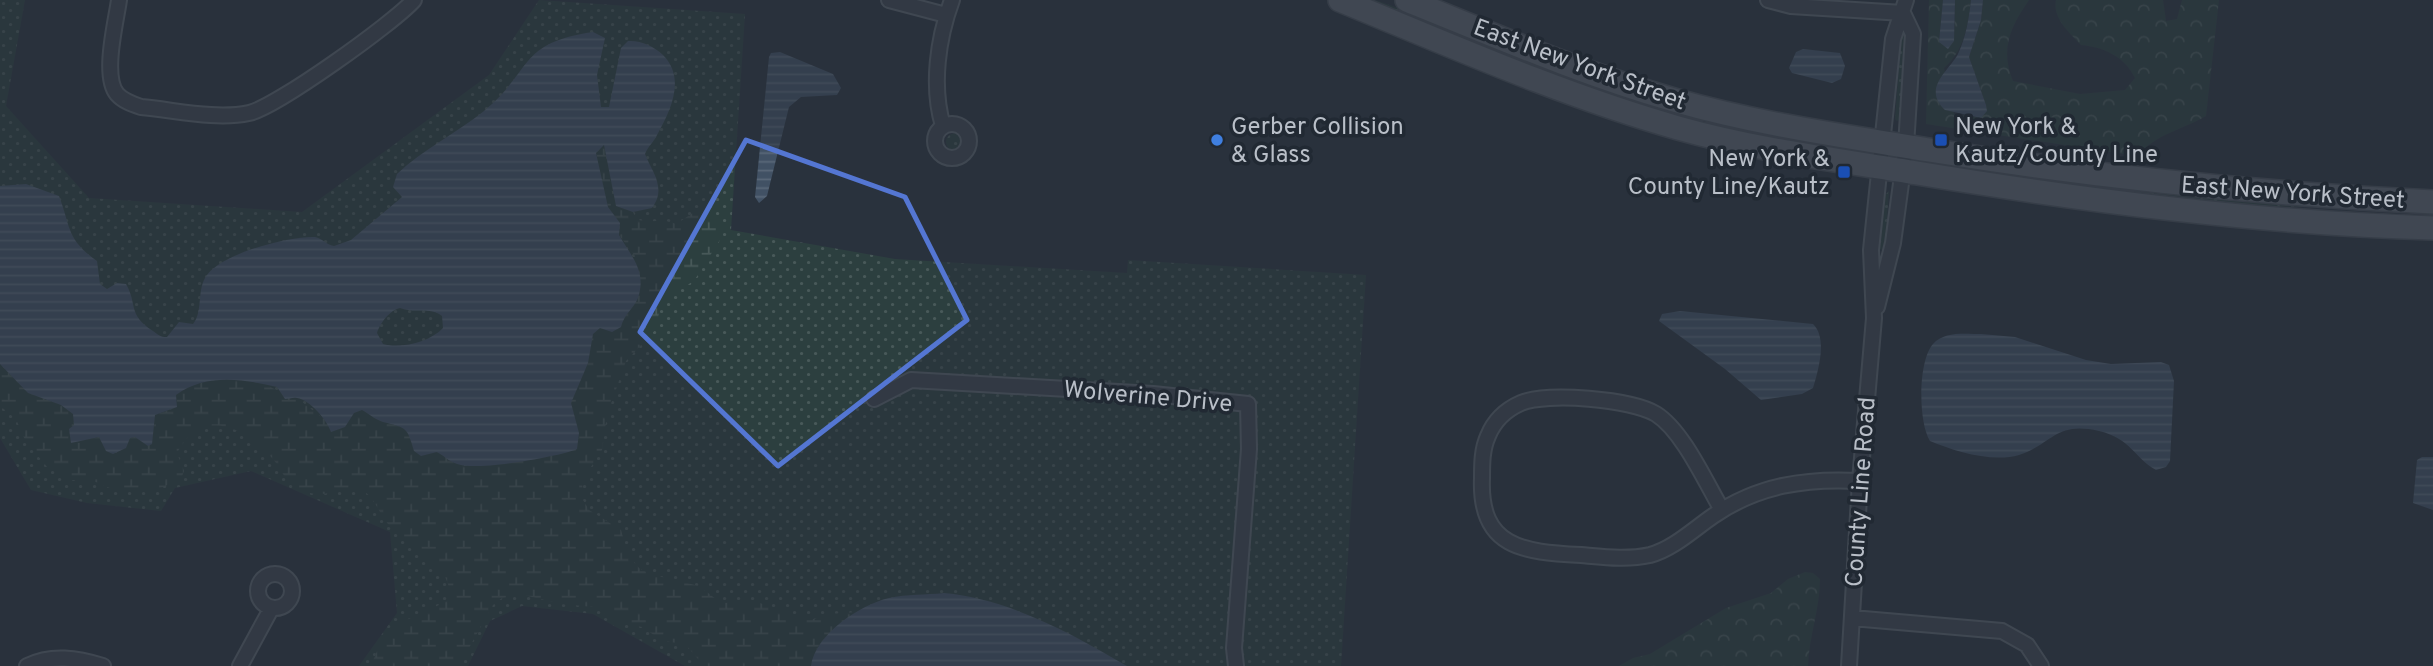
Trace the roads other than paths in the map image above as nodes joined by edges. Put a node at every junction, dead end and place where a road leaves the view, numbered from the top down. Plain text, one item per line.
1 (118, 0) edge
2 (414, 0) edge
3 (889, 0) edge
4 (952, 0) edge
5 (1340, 0) edge
6 (1407, 0) edge
7 (1768, 0) edge
8 (1905, 6) edge
9 (946, 15) junction
10 (943, 126) dead end
11 (1895, 144) junction
12 (1891, 169) junction
13 (2433, 202) edge
14 (2433, 228) edge
15 (1874, 318) junction
16 (874, 400) dead end
17 (1860, 481) junction
18 (1722, 510) junction
19 (271, 609) dead end
20 (1852, 618) junction
21 (27, 666) edge
22 (103, 666) edge
23 (240, 666) edge
24 (1236, 666) edge
25 (1849, 666) edge
26 (2041, 666) edge

1 - 2 street
3 - 9 street
4 - 9 street
5 - 12 main road, East New York Street
6 - 11 main road, East New York Street
7 - 8 street
8 - 11 street
8 - 11 street
9 - 10 street
11 - 12 street
11 - 12 street
11 - 13 main road, East New York Street
12 - 14 main road, East New York Street
12 - 15 street, County Line Road
12 - 15 street, County Line Road
15 - 17 street, County Line Road
16 - 24 street, Wolverine Drive
17 - 18 street
17 - 20 street, County Line Road
18 - 18 street
19 - 23 street
20 - 25 street, County Line Road
20 - 26 street
21 - 22 street

